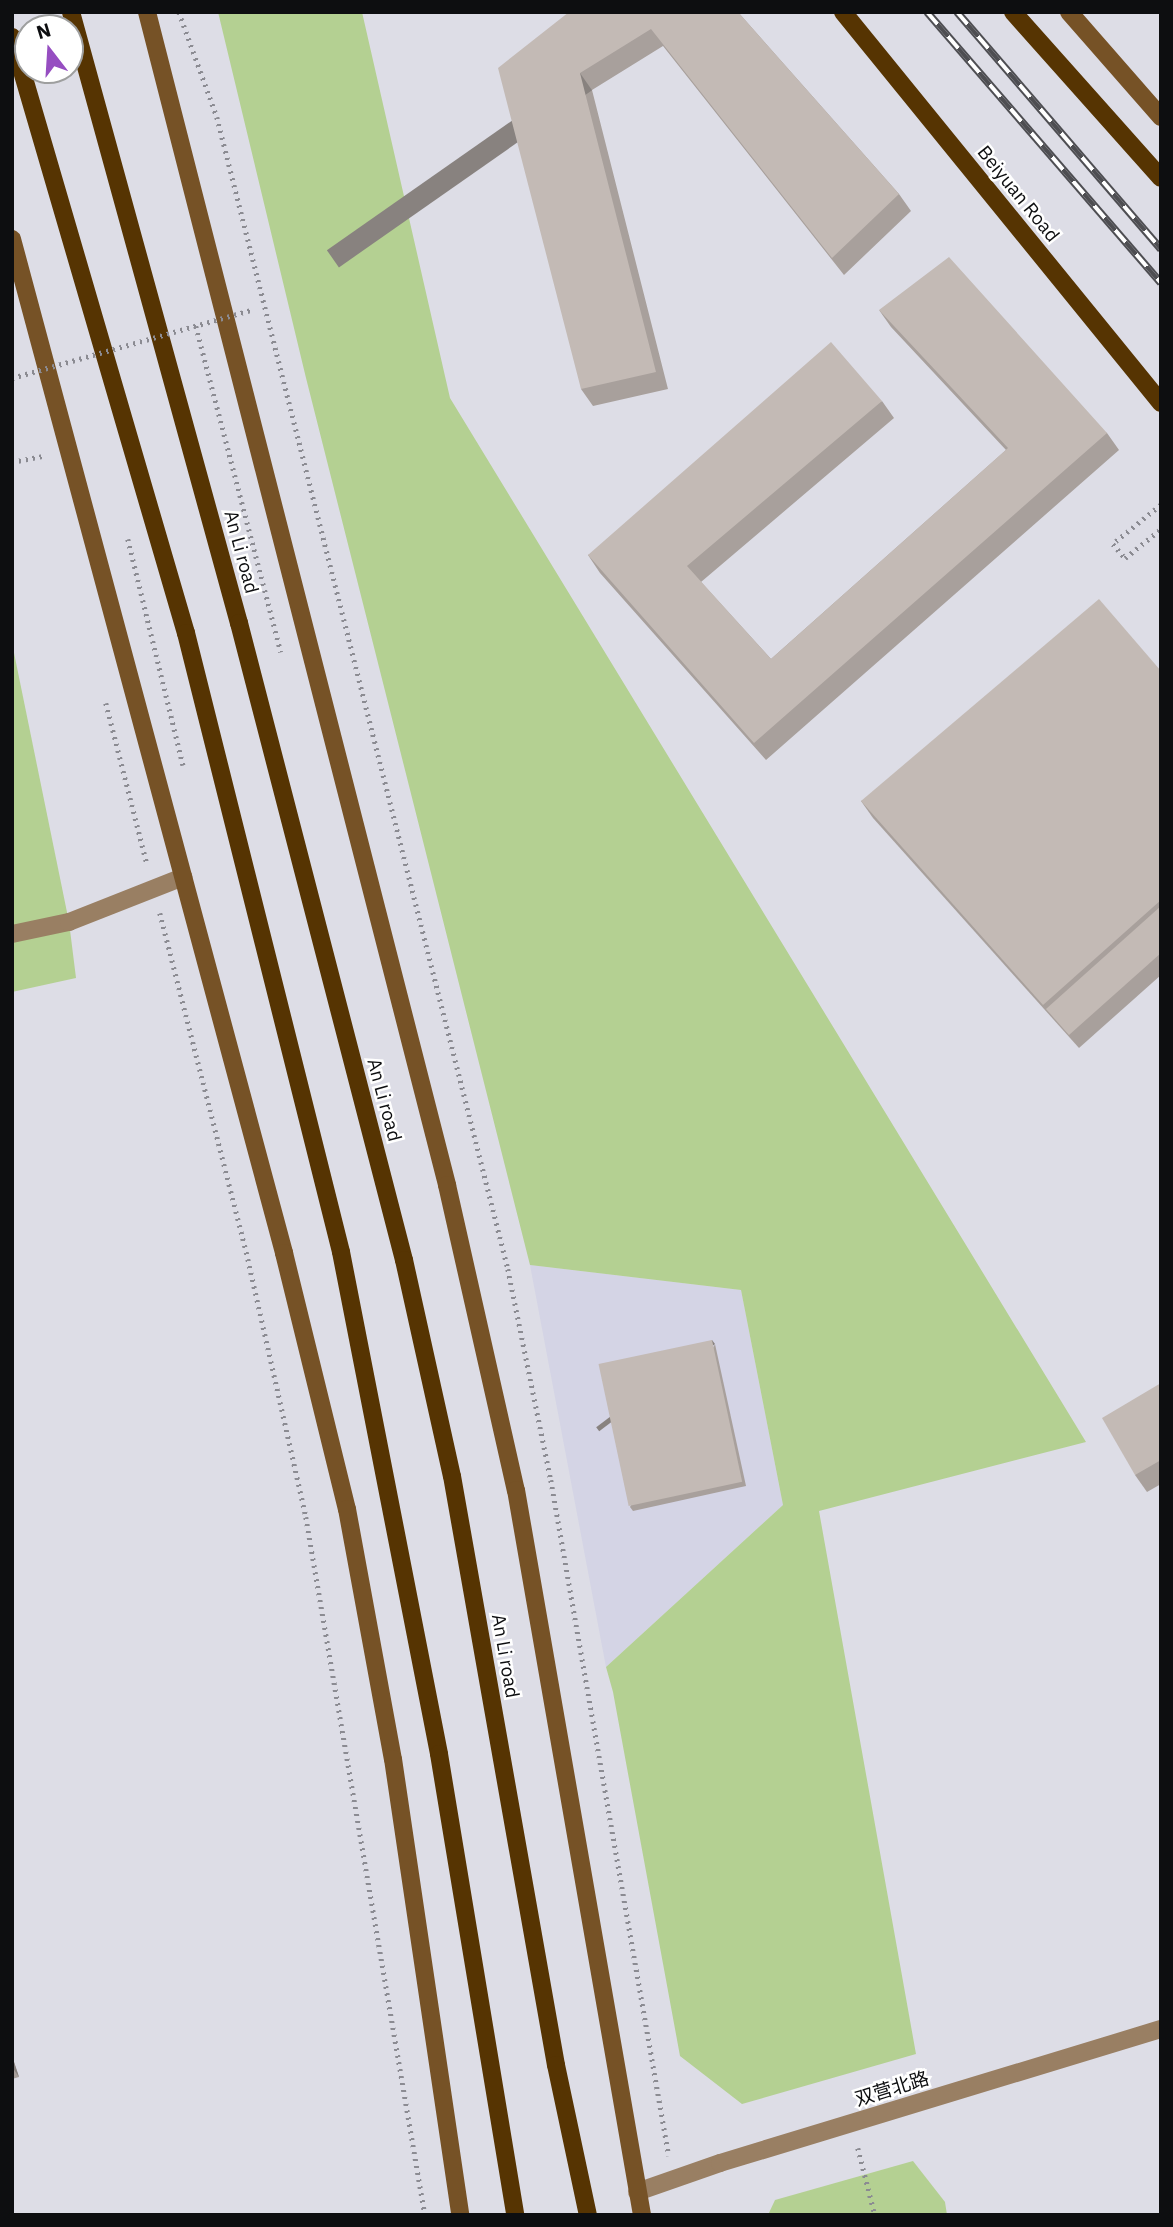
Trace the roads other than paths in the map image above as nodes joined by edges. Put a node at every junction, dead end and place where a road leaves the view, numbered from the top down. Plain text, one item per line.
1 (71, 12) edge
2 (147, 12) edge
3 (843, 12) edge
4 (1013, 12) edge
5 (1069, 12) edge
6 (12, 37) edge
7 (1161, 117) edge
8 (1161, 178) edge
9 (12, 239) edge
10 (1161, 403) edge
11 (183, 877) junction
12 (12, 934) edge
13 (1161, 2029) edge
14 (637, 2192) junction
15 (460, 2215) edge
16 (516, 2215) edge
17 (588, 2215) edge
18 (642, 2215) edge

1 - 17 main road, An Li road
2 - 14 street, An Li road
3 - 10 main road, Beiyuan Road
4 - 8 main road
5 - 7 street
6 - 16 main road
9 - 11 street
11 - 12 street
11 - 15 street
13 - 14 street, 双营北路
14 - 18 street, An Li road

